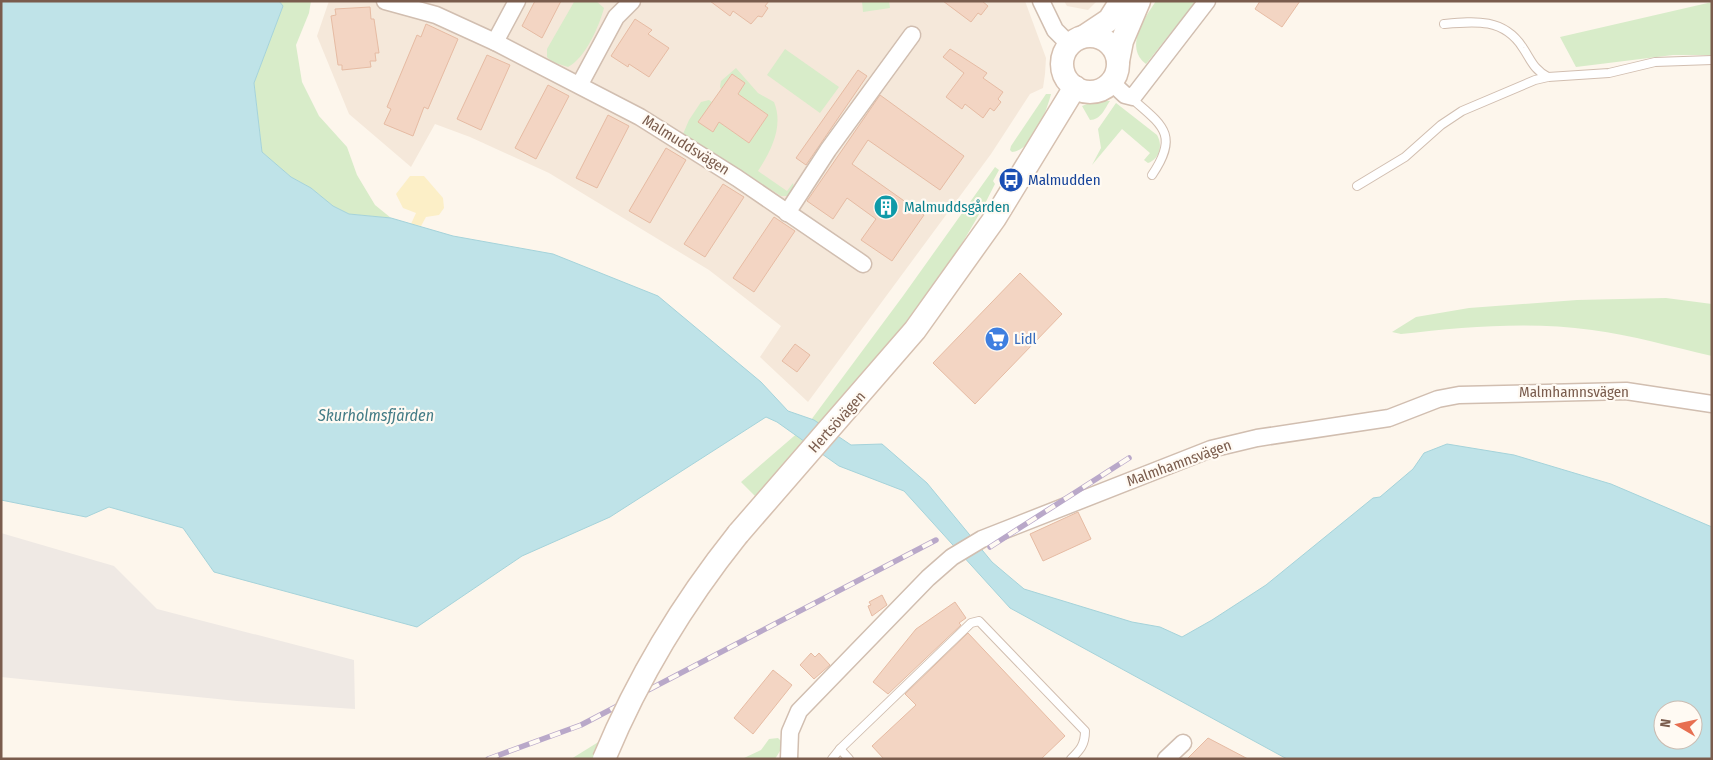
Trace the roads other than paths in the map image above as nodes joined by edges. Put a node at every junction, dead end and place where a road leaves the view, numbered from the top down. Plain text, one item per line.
1 (385, 1) edge
2 (517, 1) edge
3 (632, 1) edge
4 (1041, 1) edge
5 (1121, 1) edge
6 (1140, 1) edge
7 (1207, 1) edge
8 (1444, 24) dead end
9 (912, 35) dead end
10 (1077, 40) junction
11 (495, 42) junction
12 (1712, 60) edge
13 (1118, 61) junction
14 (1548, 77) junction
15 (1110, 82) junction
16 (580, 84) junction
17 (1075, 87) junction
18 (1130, 97) junction
19 (1152, 175) dead end
20 (1356, 186) dead end
21 (787, 213) junction
22 (863, 264) dead end
23 (1712, 404) edge
24 (1183, 743) dead end
25 (840, 749) junction
26 (604, 759) edge
27 (789, 759) edge
28 (832, 759) edge
29 (848, 759) edge
30 (1071, 759) edge
31 (1166, 759) edge

1 - 11 street, Malmuddsvägen
2 - 11 street
3 - 16 street
4 - 10 street
5 - 10 main road
6 - 13 main road
7 - 18 street
8 - 14 lane
9 - 21 street
10 - 13 main road
10 - 17 main road
11 - 16 street, Malmuddsvägen
12 - 14 lane
13 - 15 main road
14 - 20 lane
15 - 17 main road
15 - 18 street
16 - 21 street, Malmuddsvägen
17 - 26 main road, Hertsövägen, bridge
18 - 19 lane
21 - 22 street, Malmuddsvägen
23 - 27 street, Malmhamnsvägen
24 - 31 street
25 - 28 lane
25 - 29 lane
25 - 30 lane

